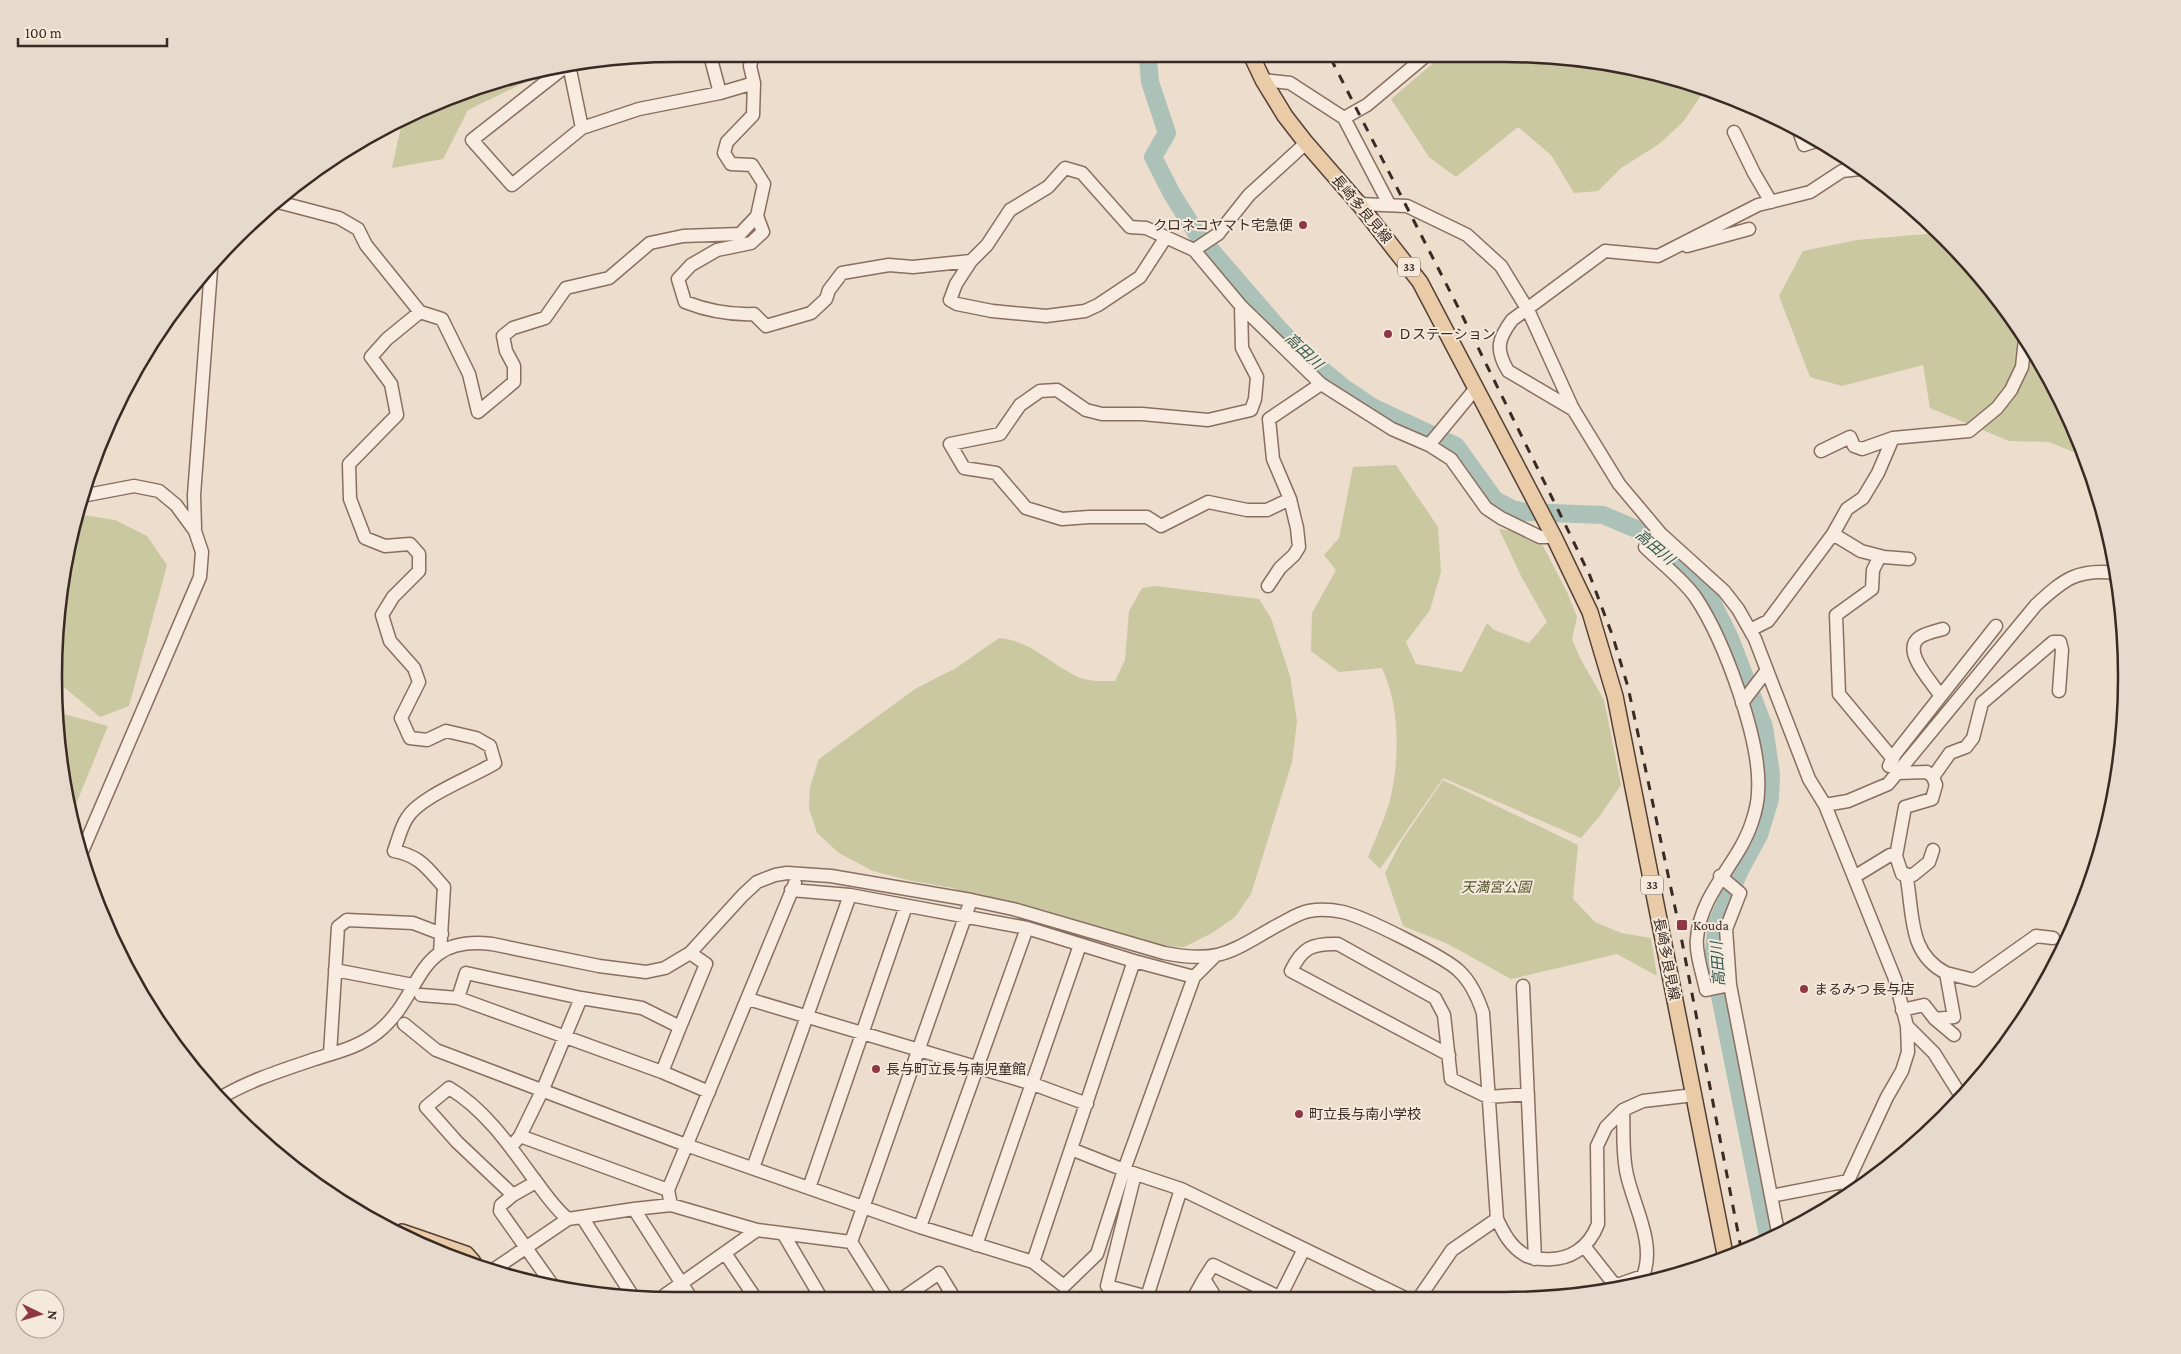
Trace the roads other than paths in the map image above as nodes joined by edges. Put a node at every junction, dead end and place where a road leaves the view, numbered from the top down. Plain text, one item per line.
1 (712, 62) edge
2 (751, 62) edge
3 (1255, 62) edge
4 (1418, 62) edge
5 (569, 72) edge
6 (558, 74) edge
7 (1263, 80) junction
8 (754, 83) junction
9 (720, 92) junction
10 (1344, 118) junction
11 (582, 128) junction
12 (1734, 132) dead end
13 (1306, 143) junction
14 (1851, 170) edge
15 (1771, 202) junction
16 (285, 204) edge
17 (1360, 204) junction
18 (1389, 204) junction
19 (757, 216) junction
20 (1749, 229) dead end
21 (1166, 237) junction
22 (1685, 242) junction
23 (1196, 249) junction
24 (971, 261) junction
25 (210, 278) edge
26 (1241, 306) junction
27 (1528, 310) junction
28 (420, 312) junction
29 (2024, 350) edge
30 (1321, 384) junction
31 (1476, 388) junction
32 (1574, 410) junction
33 (1893, 438) junction
34 (1429, 445) junction
35 (1821, 451) dead end
36 (90, 494) edge
37 (1290, 499) junction
38 (195, 531) junction
39 (1551, 531) junction
40 (1833, 534) junction
41 (1659, 535) junction
42 (1880, 556) junction
43 (1909, 559) dead end
44 (2109, 572) edge
45 (1268, 586) dead end
46 (1996, 626) dead end
47 (1942, 628) dead end
48 (1750, 630) junction
49 (1767, 670) junction
50 (2059, 691) dead end
51 (1940, 696) junction
52 (1742, 704) junction
53 (1893, 759) junction
54 (1895, 776) junction
55 (1933, 777) junction
56 (1825, 805) junction
57 (85, 844) edge
58 (1933, 850) dead end
59 (1896, 856) junction
60 (800, 873) junction
61 (1906, 874) junction
62 (1720, 876) junction
63 (1854, 877) junction
64 (791, 890) junction
65 (850, 895) junction
66 (971, 900) junction
67 (906, 906) junction
68 (966, 918) junction
69 (1027, 928) junction
70 (442, 934) junction
71 (2053, 938) dead end
72 (1080, 945) junction
73 (440, 952) junction
74 (690, 953) junction
75 (1214, 957) junction
76 (1134, 962) junction
77 (335, 970) junction
78 (1946, 973) junction
79 (1194, 977) junction
80 (1730, 985) junction
81 (1523, 986) dead end
82 (417, 990) junction
83 (458, 998) junction
84 (581, 998) junction
85 (748, 999) junction
86 (1902, 1010) junction
87 (805, 1018) junction
88 (1935, 1019) junction
89 (404, 1024) dead end
90 (1907, 1026) junction
91 (680, 1027) junction
92 (862, 1034) junction
93 (1954, 1035) dead end
94 (564, 1036) junction
95 (919, 1050) junction
96 (330, 1054) junction
97 (1449, 1055) junction
98 (978, 1068) junction
99 (662, 1072) junction
100 (1033, 1084) junction
101 (543, 1089) junction
102 (1958, 1091) edge
103 (709, 1092) junction
104 (226, 1094) edge
105 (1528, 1094) junction
106 (1694, 1095) junction
107 (1488, 1097) junction
108 (1087, 1104) junction
109 (1624, 1110) junction
110 (520, 1136) junction
111 (686, 1146) junction
112 (511, 1148) junction
113 (1071, 1149) junction
114 (753, 1168) junction
115 (1129, 1172) junction
116 (1848, 1181) junction
117 (536, 1182) junction
118 (1848, 1186) edge
119 (809, 1188) junction
120 (1182, 1189) junction
121 (668, 1190) junction
122 (513, 1196) junction
123 (1771, 1196) junction
124 (671, 1205) junction
125 (864, 1207) junction
126 (634, 1209) junction
127 (582, 1217) junction
128 (568, 1219) junction
129 (1497, 1219) junction
130 (920, 1227) junction
131 (1777, 1227) edge
132 (757, 1230) junction
133 (784, 1234) junction
134 (851, 1242) junction
135 (976, 1245) junction
136 (1584, 1246) junction
137 (527, 1248) junction
138 (1304, 1249) junction
139 (1724, 1251) edge
140 (725, 1253) junction
141 (1535, 1259) junction
142 (1033, 1262) junction
143 (500, 1265) edge
144 (1643, 1276) edge
145 (547, 1278) edge
146 (1204, 1279) junction
147 (1612, 1282) edge
148 (628, 1289) edge
149 (685, 1290) edge
150 (751, 1292) edge
151 (818, 1292) edge
152 (882, 1292) edge
153 (912, 1292) edge
154 (951, 1292) edge
155 (1129, 1292) edge
156 (1149, 1292) edge
157 (1197, 1292) edge
158 (1212, 1292) edge
159 (1268, 1292) edge
160 (1283, 1292) edge
161 (1383, 1292) edge
162 (1423, 1292) edge

1 - 9 street
2 - 8 street
3 - 7 main road, 長崎多良見線 / 33
4 - 10 street
5 - 11 street
6 - 11 street
7 - 10 street
7 - 13 main road, 長崎多良見線 / 33
8 - 9 street
8 - 19 street
9 - 11 street
10 - 18 street
12 - 15 street
13 - 17 main road, 長崎多良見線 / 33
13 - 23 street
14 - 15 street
15 - 22 street
16 - 28 street
17 - 18 street
17 - 31 main road, 長崎多良見線 / 33
18 - 27 street
19 - 24 street
19 - 28 street
20 - 22 street
21 - 23 street
21 - 24 street
21 - 24 street
22 - 27 street
23 - 26 street
25 - 38 street
26 - 30 street
26 - 37 street
27 - 32 street
27 - 32 street
28 - 70 street
29 - 33 street
30 - 34 street
30 - 37 street
31 - 34 street
31 - 39 main road, 長崎多良見線 / 33
32 - 41 street
33 - 35 street
33 - 40 street
34 - 39 street
36 - 38 street
37 - 45 street
38 - 57 street
39 - 106 main road, 長崎多良見線 / 33
40 - 42 street
40 - 48 street
41 - 48 street
41 - 52 street
42 - 43 street
42 - 53 street
44 - 54 street
46 - 51 street
47 - 51 street
48 - 49 street
49 - 52 street
49 - 56 street
50 - 55 street
51 - 53 street
52 - 62 street
53 - 54 street
54 - 55 street
54 - 56 street
55 - 59 street
56 - 63 street
58 - 61 street
59 - 61 street
59 - 63 street
60 - 64 street
60 - 66 street
60 - 74 street
61 - 78 street
62 - 80 street
62 - 80 street
63 - 86 street
64 - 65 street
64 - 85 street
65 - 67 street
65 - 87 street
66 - 68 street
66 - 75 street
67 - 68 street
67 - 92 street
68 - 69 street
68 - 95 street
69 - 72 street
69 - 98 street
70 - 73 street
70 - 77 street
71 - 78 street
72 - 76 street
72 - 100 street
73 - 74 street
73 - 82 street
74 - 91 street
75 - 79 street
75 - 107 street
76 - 79 street
76 - 108 street
77 - 82 street
77 - 96 street
78 - 88 street
79 - 115 street
80 - 123 street
81 - 105 street
82 - 83 street
82 - 96 street
83 - 84 street
83 - 94 street
84 - 91 street
84 - 94 street
85 - 87 street
85 - 103 street
86 - 88 street
86 - 90 street
87 - 92 street
87 - 114 street
88 - 93 street
89 - 101 street
90 - 102 street
90 - 116 street
91 - 99 street
92 - 95 street
92 - 119 street
94 - 99 street
94 - 101 street
95 - 98 street
95 - 125 street
96 - 104 street
97 - 97 street
97 - 107 street
98 - 100 street
98 - 130 street
99 - 103 street
100 - 108 street
100 - 135 street
101 - 110 street
101 - 111 street
103 - 111 street
105 - 107 street
105 - 141 street
106 - 109 street
106 - 139 main road, 長崎多良見線 / 33
107 - 129 street
108 - 113 street
109 - 136 street
109 - 144 street
110 - 112 street
110 - 121 street
111 - 114 street
111 - 121 street
112 - 117 street
112 - 122 street
113 - 115 street
113 - 142 street
114 - 119 street
115 - 120 street
115 - 142 street
115 - 155 street
116 - 118 street
116 - 123 street
117 - 122 street
117 - 128 street
119 - 125 street
120 - 138 street
120 - 156 street
121 - 124 street
122 - 137 street
123 - 131 street
124 - 126 street
124 - 132 street
125 - 130 street
125 - 134 street
126 - 127 street
126 - 149 street
127 - 128 street
127 - 148 street
128 - 137 street
129 - 141 street
129 - 162 street
130 - 135 street
132 - 133 street
132 - 140 street
133 - 134 street
133 - 151 street
134 - 152 street
135 - 142 street
136 - 141 street
136 - 147 street
137 - 143 street
137 - 145 street
138 - 160 street
138 - 161 street
140 - 149 street
140 - 150 street
146 - 157 street
146 - 158 street
146 - 159 street
153 - 154 street

